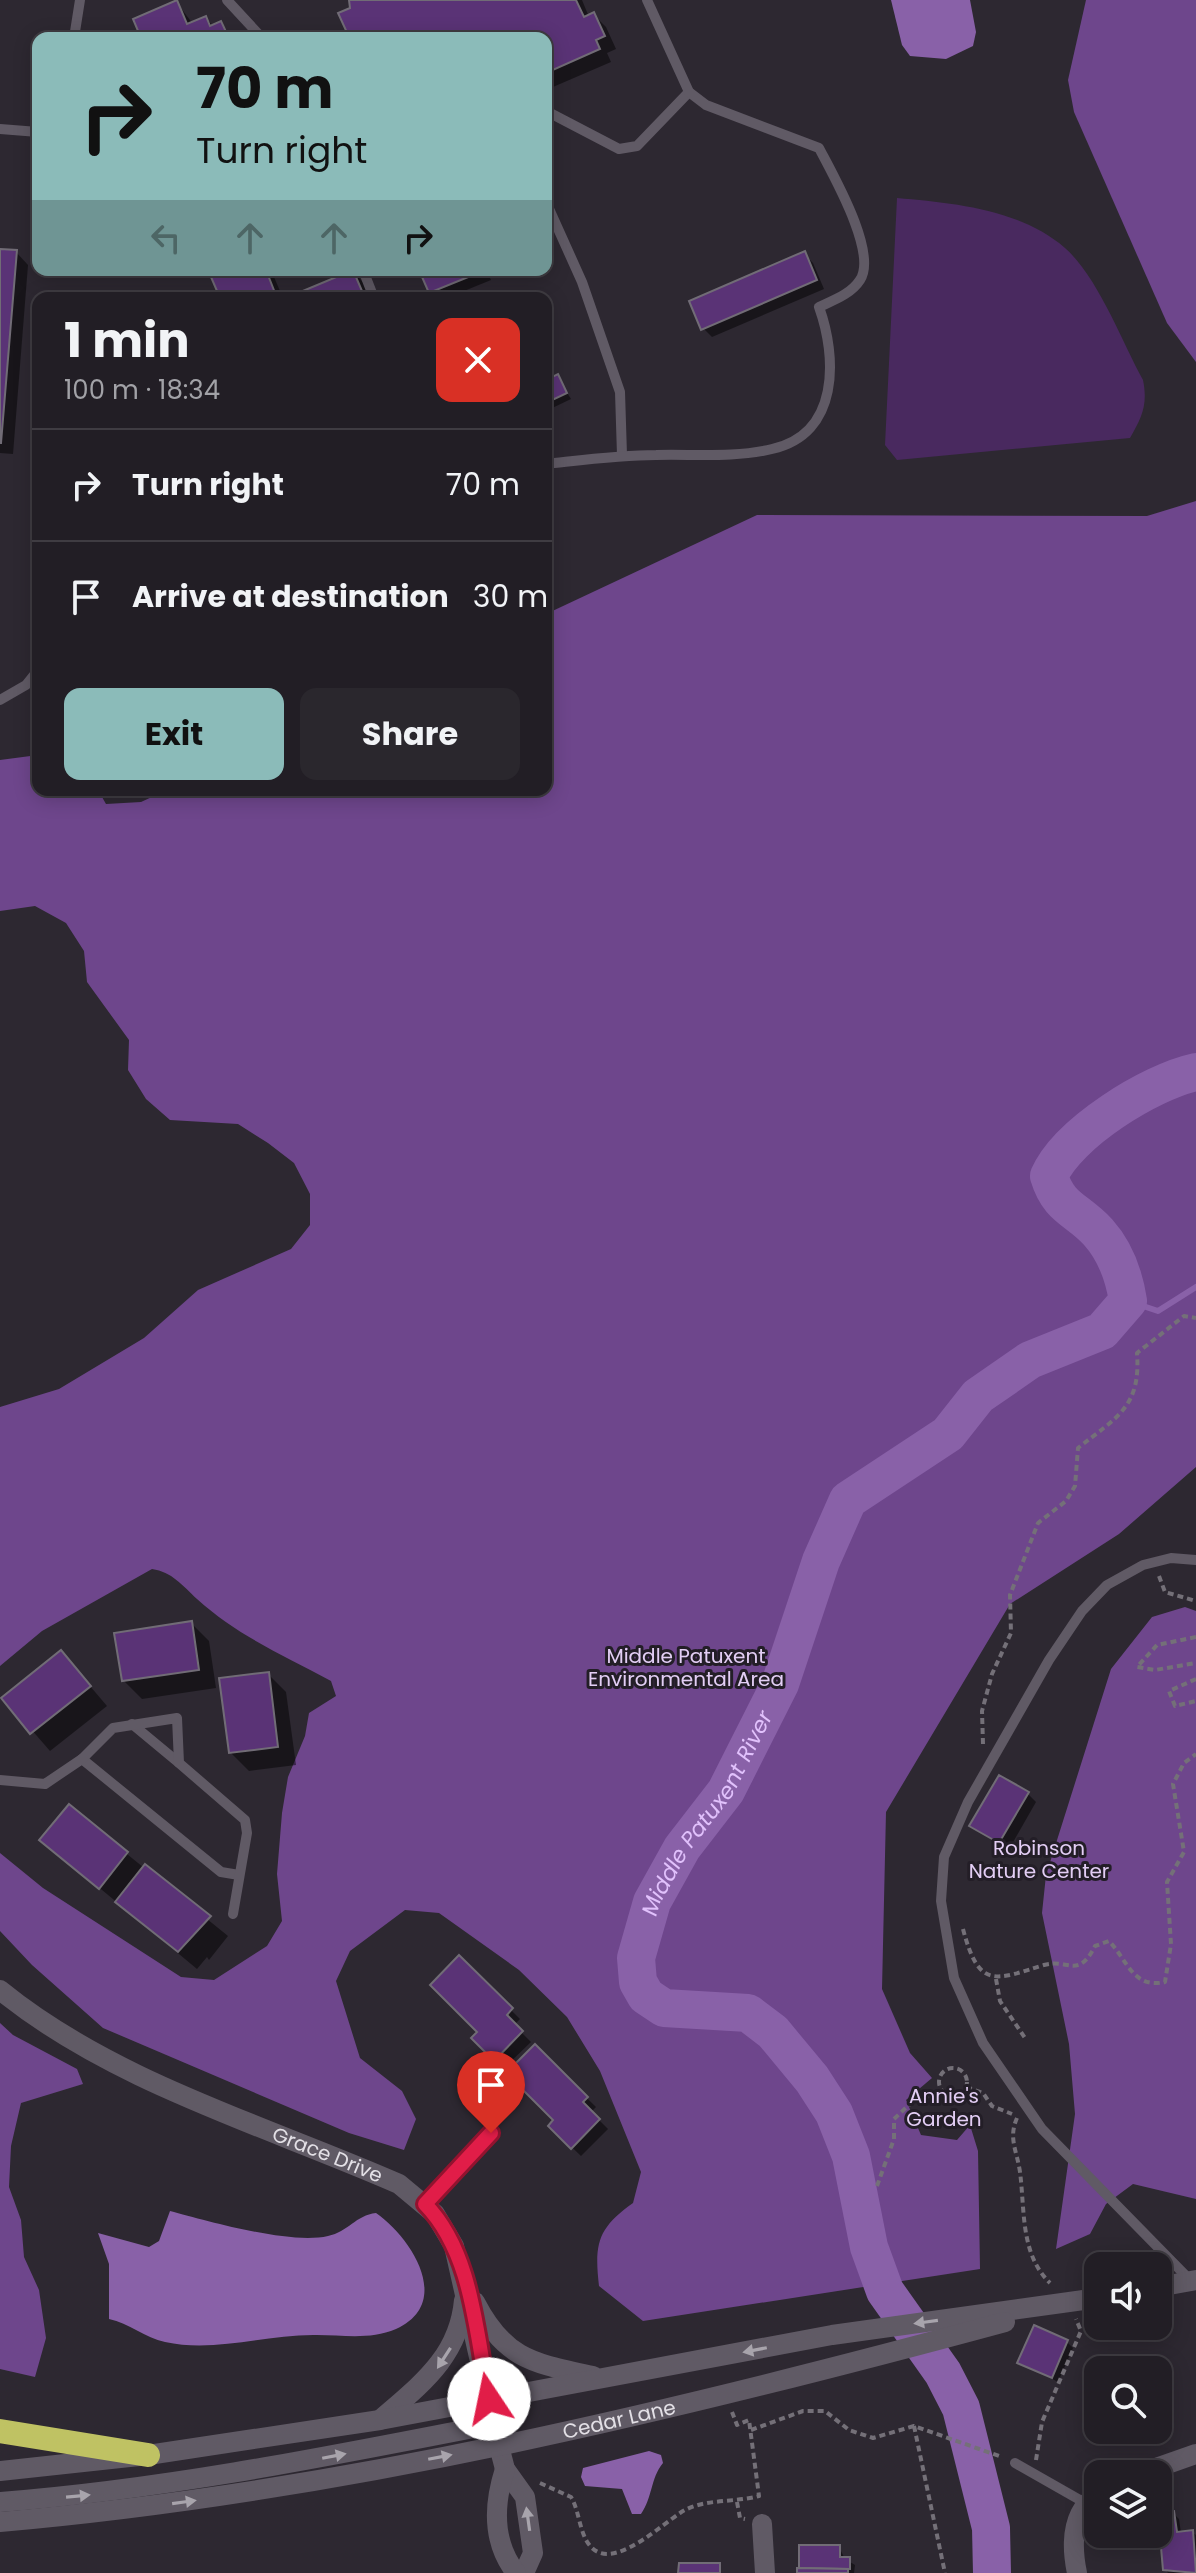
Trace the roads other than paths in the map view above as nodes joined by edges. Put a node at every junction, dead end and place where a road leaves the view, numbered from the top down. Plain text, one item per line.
1 (80, 0) edge
2 (227, 0) edge
3 (647, 0) edge
4 (75, 32) edge
5 (256, 32) edge
6 (689, 92) junction
7 (552, 114) edge
8 (0, 129) edge
9 (32, 132) edge
10 (552, 215) edge
11 (622, 455) junction
12 (552, 463) edge
13 (32, 678) edge
14 (0, 700) edge
15 (1196, 1560) edge
16 (132, 1724) junction
17 (82, 1759) junction
18 (179, 1763) junction
19 (0, 1780) edge
20 (239, 1875) junction
21 (233, 1914) dead end
22 (0, 1990) edge
23 (491, 2133) dead end
24 (425, 2204) junction
25 (1194, 2280) edge
26 (466, 2284) junction
27 (1172, 2284) edge
28 (1084, 2300) edge
29 (1084, 2301) edge
30 (605, 2378) junction
31 (489, 2399) junction
32 (380, 2420) junction
33 (494, 2424) junction
34 (0, 2431) edge
35 (499, 2446) junction
36 (1196, 2454) edge
37 (148, 2455) junction
38 (1172, 2462) edge
39 (1015, 2463) road end
40 (505, 2469) junction
41 (0, 2471) edge
42 (1084, 2495) edge
43 (0, 2502) edge
44 (1084, 2507) edge
45 (0, 2522) edge
46 (762, 2524) dead end
47 (516, 2573) edge
48 (524, 2573) edge
49 (765, 2573) edge
50 (1077, 2573) edge

1 - 4 lane
2 - 5 lane
3 - 6 lane
6 - 7 lane
6 - 11 lane
8 - 9 lane
10 - 11 lane
11 - 12 lane
13 - 14 lane
15 - 25 lane
16 - 17 lane
16 - 18 lane
16 - 18 lane
17 - 19 lane
17 - 20 lane
18 - 20 lane
20 - 21 lane
22 - 24 main road, Grace Drive
23 - 24 lane
24 - 26 main road, Grace Drive
25 - 27 main road
26 - 30 main road
26 - 31 main road, Grace Drive
26 -> 32 main road
28 -> 30 main road, Cedar Lane
29 - 35 main road, Cedar Lane
30 - 31 main road, Cedar Lane
31 - 32 main road, Cedar Lane
31 - 33 main road, Grace Drive
32 - 37 main road, Cedar Lane
33 - 35 main road, Grace Drive
43 -> 33 main road
34 - 37 highway
35 - 40 main road, Grace Drive
45 -> 35 main road, Cedar Lane
36 - 38 main road
37 - 41 main road, Cedar Lane
39 - 42 lane
40 - 47 main road
48 -> 40 main road
44 - 50 main road
46 - 49 main road

